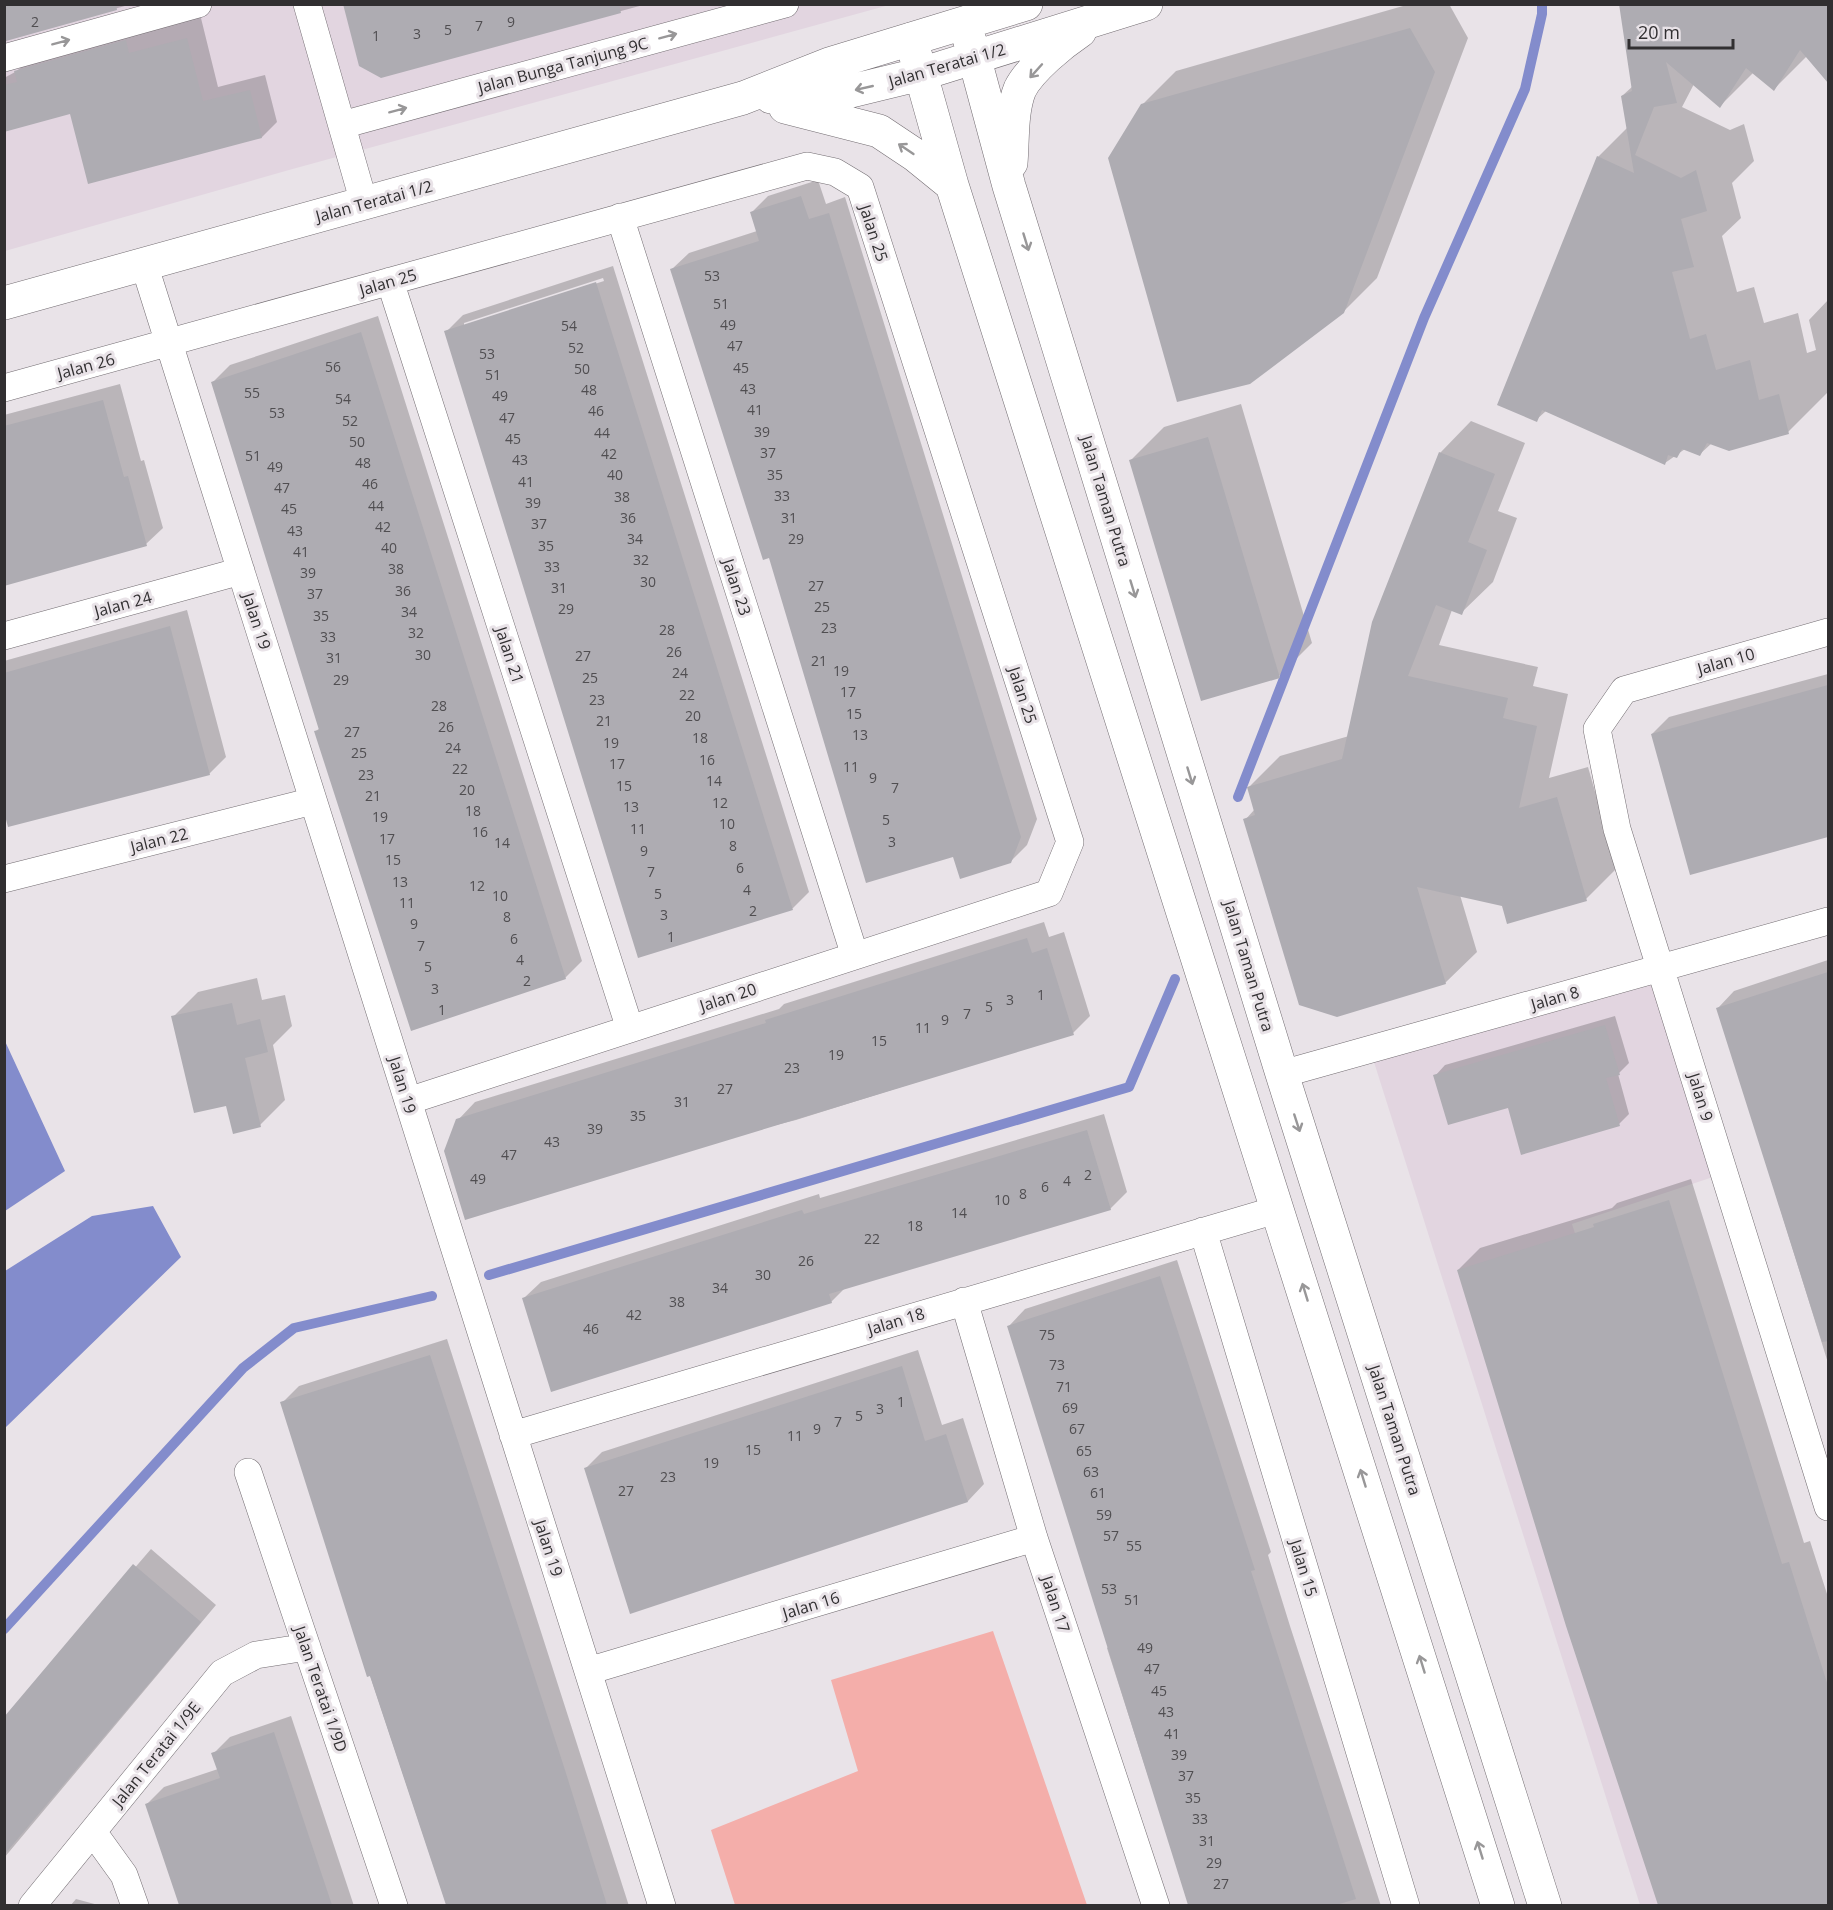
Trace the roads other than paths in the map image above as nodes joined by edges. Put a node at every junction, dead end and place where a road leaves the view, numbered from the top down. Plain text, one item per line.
1 (198, 4) edge
2 (307, 4) edge
3 (785, 4) edge
4 (1026, 4) edge
5 (1146, 4) edge
6 (1096, 20) junction
7 (965, 23) junction
8 (911, 39) junction
9 (4, 58) edge
10 (974, 58) junction
11 (921, 75) junction
12 (742, 98) junction
13 (342, 125) junction
14 (952, 185) junction
15 (1009, 186) junction
16 (364, 203) junction
17 (620, 218) junction
18 (144, 264) junction
19 (390, 282) junction
20 (4, 303) edge
21 (168, 344) junction
22 (4, 388) edge
23 (241, 572) junction
24 (1828, 632) edge
25 (4, 636) edge
26 (1624, 690) joint
27 (313, 801) junction
28 (4, 879) edge
29 (1049, 893) joint
30 (1828, 921) edge
31 (855, 956) junction
32 (1660, 968) junction
33 (630, 1029) junction
34 (1282, 1074) junction
35 (408, 1101) junction
36 (1279, 1209) junction
37 (1203, 1231) junction
38 (964, 1301) junction
39 (513, 1435) junction
40 (248, 1472) dead end
41 (1828, 1508) edge
42 (1034, 1538) junction
43 (307, 1647) junction
44 (588, 1671) junction
45 (93, 1832) junction
46 (32, 1905) edge
47 (135, 1905) edge
48 (394, 1905) edge
49 (662, 1905) edge
50 (1156, 1905) edge
51 (1406, 1905) edge
52 (1498, 1905) edge
53 (1545, 1905) edge

9 -> 1 street
2 - 13 street
13 -> 3 street, Jalan Bunga Tanjung 9C
4 - 7 street, Jalan Teratai 1/2
5 - 6 street, Jalan Teratai 1/2
6 - 10 street, Jalan Teratai 1/2
6 -> 15 street
7 - 8 street, Jalan Teratai 1/2
7 - 10 street, Jalan Taman Putra
8 - 11 street
8 - 12 street, Jalan Teratai 1/2
10 - 11 street, Jalan Teratai 1/2
10 - 15 street, Jalan Taman Putra
11 -> 12 street, Jalan Teratai 1/2
11 - 14 street
14 -> 12 street
12 - 16 street, Jalan Teratai 1/2
13 - 16 street
14 - 36 street
15 -> 34 street, Jalan Taman Putra
16 - 18 street, Jalan Teratai 1/2
17 - 19 street, Jalan 25
17 - 29 street, Jalan 25
17 - 31 street, Jalan 23
18 - 20 street, Jalan Teratai 1/2
18 - 21 street, Jalan 19
19 - 21 street, Jalan 25
19 - 33 street, Jalan 21
21 - 22 street, Jalan 26
21 - 23 street, Jalan 19
23 - 25 street, Jalan 24
23 - 27 street, Jalan 19
24 - 26 street, Jalan 10
26 - 32 street, Jalan 9
27 - 28 street, Jalan 22
27 - 35 street, Jalan 19
29 - 31 street, Jalan 20
30 - 32 street, Jalan 8
31 - 33 street, Jalan 20
32 - 34 street, Jalan 8
32 - 41 street, Jalan 9
33 - 35 street, Jalan 20
34 -> 53 street, Jalan Taman Putra
35 - 39 street, Jalan 19
36 - 37 street, Jalan 18
52 -> 36 street
37 - 38 street, Jalan 18
37 - 51 street, Jalan 15
38 - 39 street, Jalan 18
38 - 42 street, Jalan 17
39 - 44 street, Jalan 19
40 - 43 street, Jalan Teratai 1/9D
42 - 44 street, Jalan 16
42 - 50 street, Jalan 17
43 - 45 street, Jalan Teratai 1/9E
43 - 48 street, Jalan Teratai 1/9D
44 - 49 street, Jalan 19
45 - 46 street, Jalan Teratai 1/9E
45 - 47 street

